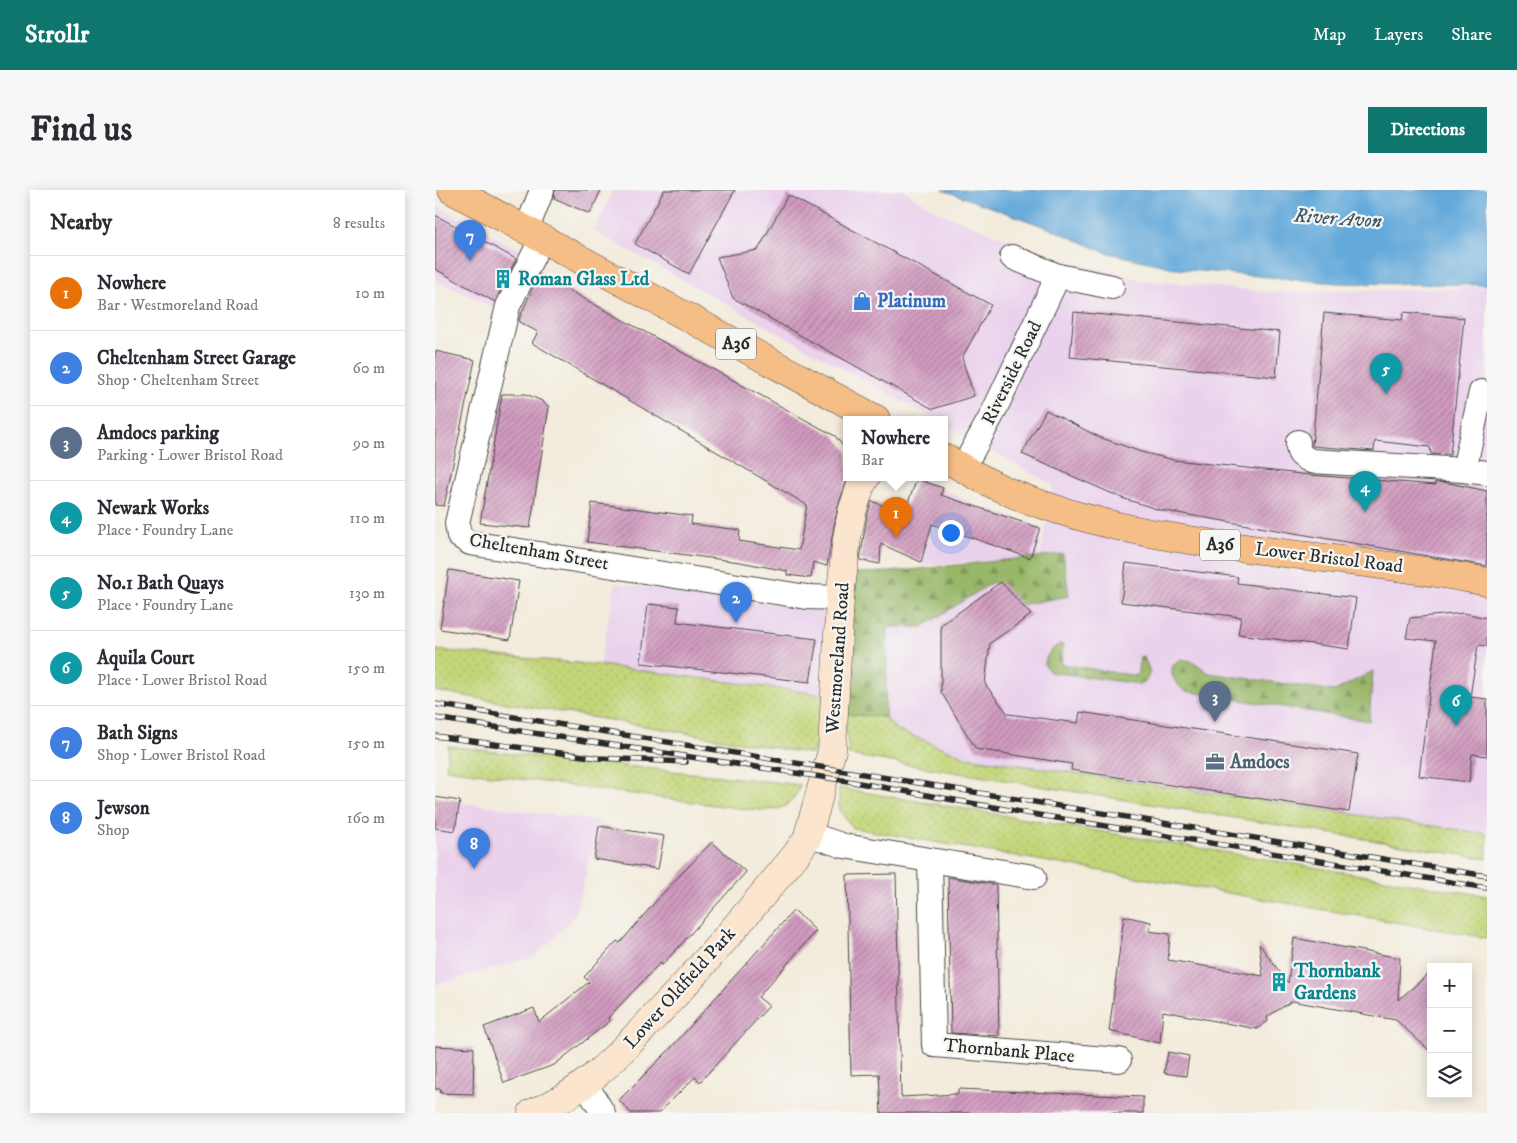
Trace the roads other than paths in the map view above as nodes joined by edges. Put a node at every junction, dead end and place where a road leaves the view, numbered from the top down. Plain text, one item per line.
1 (451, 190) edge
2 (542, 190) edge
3 (534, 234) junction
4 (1012, 257) dead end
5 (1058, 276) junction
6 (1112, 287) dead end
7 (1481, 392) dead end
8 (870, 416) edge
9 (1298, 442) dead end
10 (954, 463) edge
11 (1476, 472) edge
12 (864, 481) edge
13 (1487, 582) edge
14 (840, 598) junction
15 (807, 836) junction
16 (930, 860) junction
17 (1034, 877) dead end
18 (1119, 1060) dead end
19 (585, 1086) junction
20 (532, 1113) edge
21 (603, 1113) edge

1 - 3 highway, A36
2 - 3 street, Cheltenham Street
3 - 8 highway, A36
3 - 14 street, Cheltenham Street
4 - 5 street
5 - 6 street
5 - 10 street, Riverside Road
7 - 11 street
9 - 11 street
10 - 13 highway, Lower Bristol Road / A36
12 - 14 street, Westmoreland Road
14 - 15 street, Westmoreland Road
15 - 16 street
15 - 19 street, Lower Oldfield Park
16 - 17 street
16 - 18 street, Thornbank Place
19 - 20 street, Lower Oldfield Park
19 - 21 street

